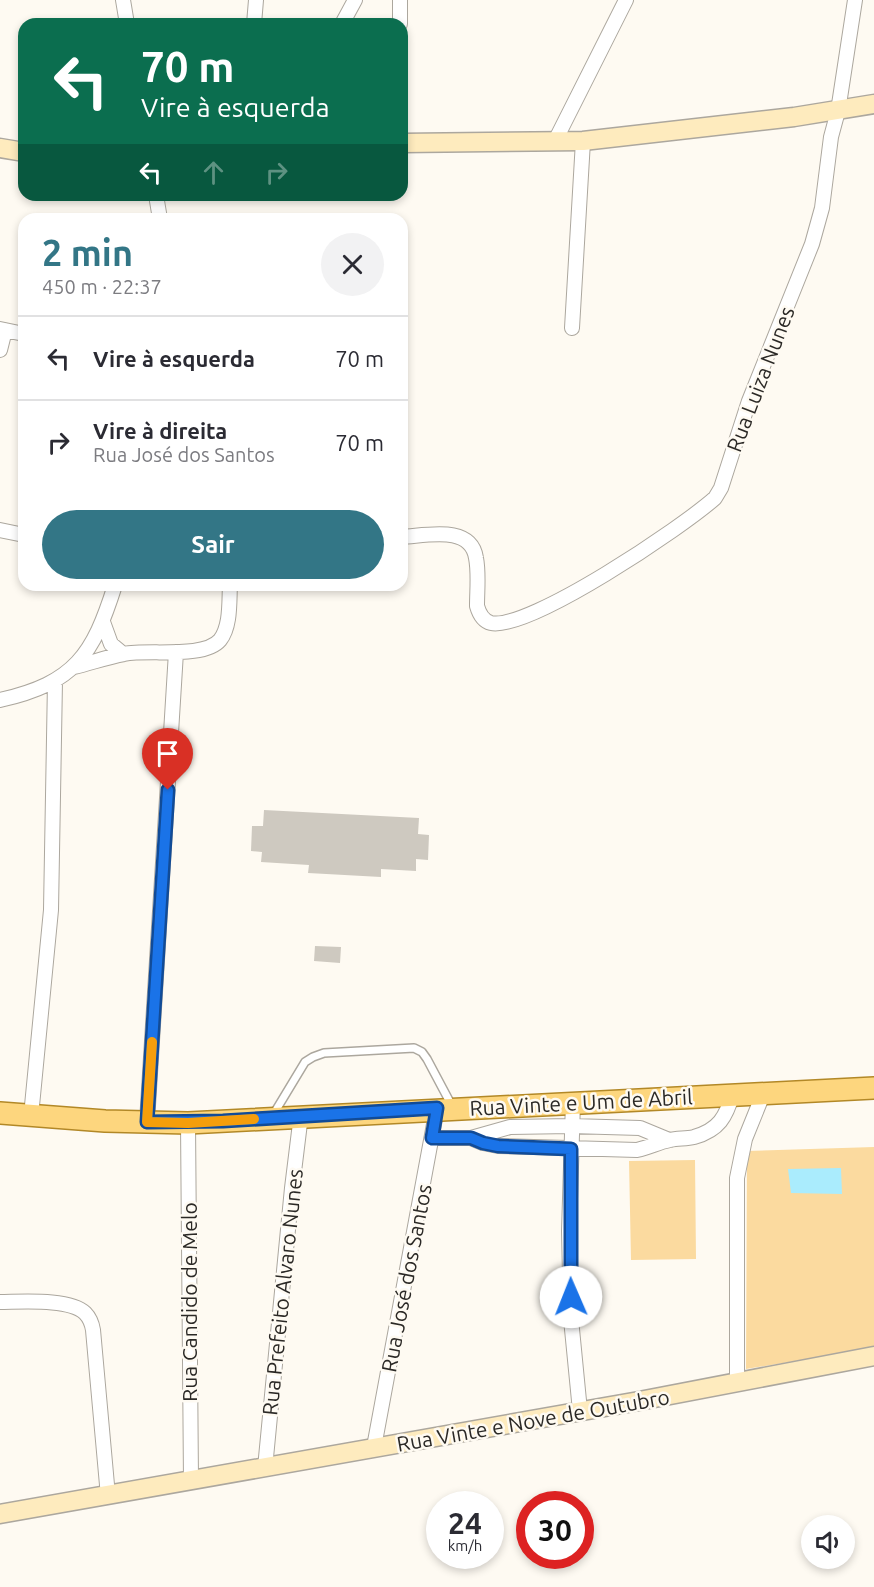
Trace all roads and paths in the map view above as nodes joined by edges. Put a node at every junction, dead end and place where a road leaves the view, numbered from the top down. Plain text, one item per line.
1 (123, 0) edge
2 (256, 0) edge
3 (355, 0) edge
4 (400, 0) edge
5 (626, 0) edge
6 (855, 0) edge
7 (126, 18) edge
8 (254, 18) edge
9 (345, 18) edge
10 (400, 18) edge
11 (874, 104) edge
12 (838, 111) junction
13 (555, 141) junction
14 (583, 141) junction
15 (408, 143) edge
16 (0, 148) edge
17 (18, 151) edge
18 (572, 328) dead end
19 (3, 329) edge
20 (18, 333) edge
21 (0, 350) edge
22 (0, 530) edge
23 (18, 534) edge
24 (408, 537) edge
25 (113, 591) edge
26 (230, 591) edge
27 (103, 622) junction
28 (176, 652) junction
29 (123, 654) junction
30 (74, 667) junction
31 (55, 681) junction
32 (0, 700) edge
33 (874, 1088) edge
34 (764, 1092) junction
35 (733, 1094) junction
36 (573, 1102) junction
37 (445, 1109) junction
38 (0, 1113) edge
39 (301, 1115) junction
40 (31, 1116) junction
41 (272, 1117) junction
42 (147, 1122) junction
43 (188, 1123) junction
44 (572, 1126) junction
45 (432, 1138) junction
46 (471, 1138) junction
47 (669, 1140) junction
48 (571, 1149) junction
49 (0, 1302) edge
50 (874, 1356) edge
51 (737, 1383) junction
52 (580, 1411) junction
53 (374, 1447) junction
54 (265, 1468) junction
55 (191, 1481) junction
56 (108, 1496) junction
57 (0, 1514) edge

1 - 7 street
2 - 8 street
3 - 9 street
4 - 10 street
5 - 13 street
6 - 12 street, Rua Luiza Nunes
11 - 12 street
12 - 14 street
12 - 24 street, Rua Luiza Nunes
13 - 14 street
13 - 15 street
14 - 18 street
16 - 17 street
19 - 20 street
19 - 21 street
22 - 23 street
25 - 27 street
26 - 28 street
27 - 29 street
27 - 30 street
28 - 29 street
28 - 42 street
29 - 30 street
30 - 31 street
31 - 32 street
31 - 40 street
33 - 34 main road, Rua Vinte e Um de Abril
34 - 35 main road, Rua Vinte e Um de Abril
34 - 51 street
35 - 36 main road, Rua Vinte e Um de Abril
35 - 47 street
36 - 37 main road, Rua Vinte e Um de Abril
36 - 44 street
37 - 39 main road, Rua Vinte e Um de Abril
37 - 41 lane
37 - 45 street, Rua José dos Santos
38 - 40 main road, Rua Vinte e Um de Abril
39 - 41 main road, Rua Vinte e Um de Abril
39 - 54 street, Rua Prefeito Alvaro Nunes
40 - 42 main road, Rua Vinte e Um de Abril
41 - 43 main road, Rua Vinte e Um de Abril
42 - 43 main road, Rua Vinte e Um de Abril
43 - 55 street, Rua Candido de Melo
44 - 46 street
44 - 47 street
44 - 48 street
45 - 46 street
45 - 53 street, Rua José dos Santos
46 - 48 street
47 - 48 street
48 - 52 street
49 - 56 street
50 - 51 street, Rua Vinte e Nove de Outubro
51 - 52 street, Rua Vinte e Nove de Outubro
52 - 53 street, Rua Vinte e Nove de Outubro
53 - 54 street, Rua Vinte e Nove de Outubro
54 - 55 street, Rua Vinte e Nove de Outubro
55 - 56 street, Rua Vinte e Nove de Outubro
56 - 57 street, Rua Vinte e Nove de Outubro

